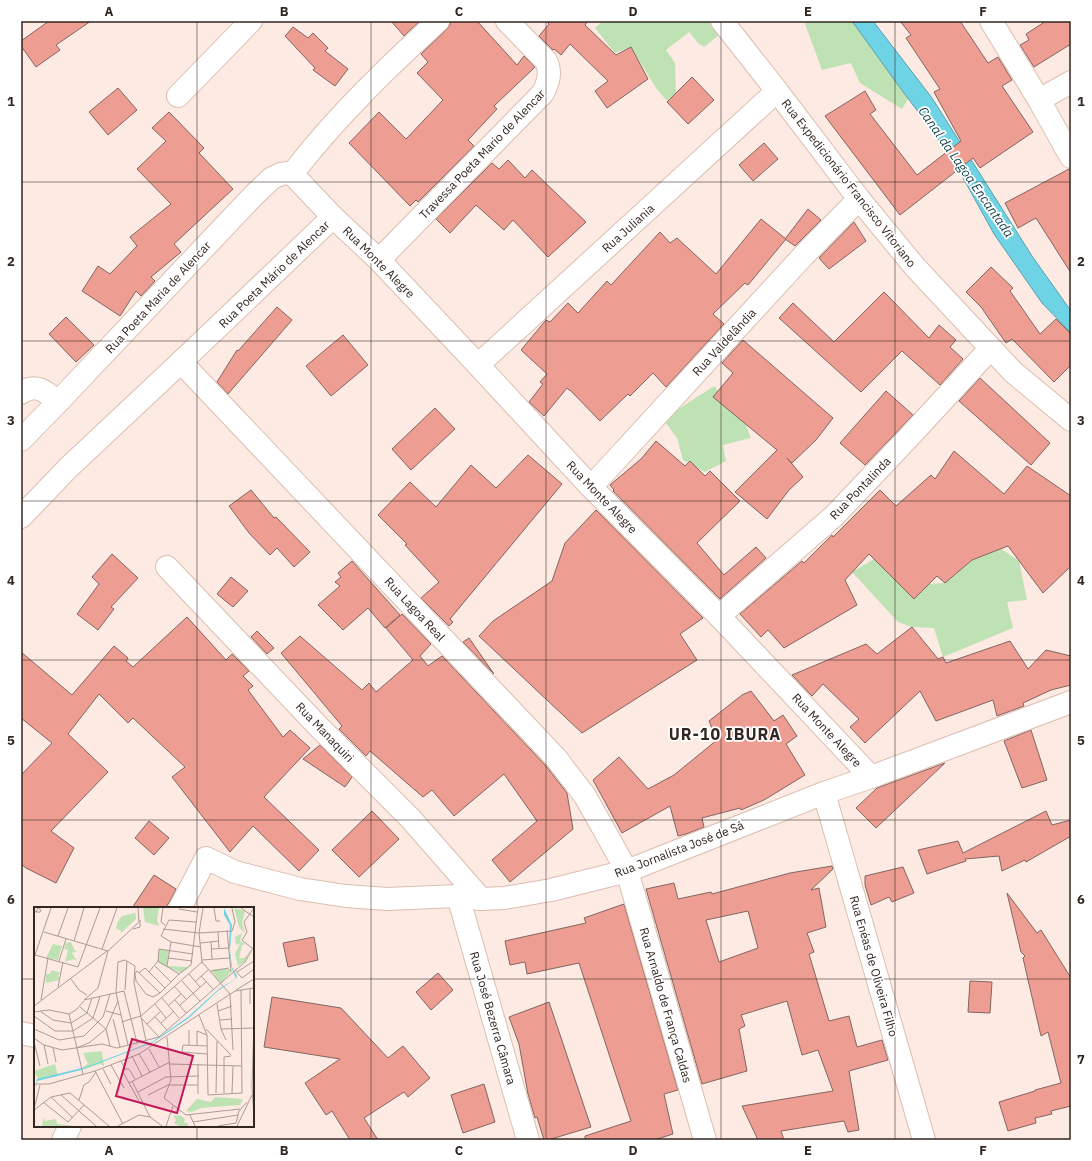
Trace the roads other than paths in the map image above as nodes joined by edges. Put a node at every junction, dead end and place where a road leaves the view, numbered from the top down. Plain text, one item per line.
1 (251, 21) edge
2 (438, 21) edge
3 (722, 21) edge
4 (991, 21) edge
5 (510, 22) edge
6 (1071, 82) edge
7 (777, 91) junction
8 (178, 96) dead end
9 (1038, 100) junction
10 (1071, 157) edge
11 (295, 172) junction
12 (859, 199) junction
13 (333, 217) junction
14 (379, 260) junction
15 (990, 349) junction
16 (181, 362) junction
17 (478, 365) junction
18 (21, 394) edge
19 (58, 402) junction
20 (1071, 420) edge
21 (24, 436) edge
22 (591, 487) junction
23 (21, 517) edge
24 (167, 567) dead end
25 (719, 616) junction
26 (1071, 702) edge
27 (871, 777) junction
28 (824, 793) junction
29 (627, 871) junction
30 (458, 896) junction
31 (481, 899) junction
32 (181, 907) edge
33 (21, 1033) edge
34 (34, 1036) edge
35 (70, 1127) edge
36 (63, 1140) edge
37 (528, 1140) edge
38 (705, 1140) edge
39 (924, 1140) edge

1 - 8 street
2 - 11 street
3 - 7 street, Rua Expedicionário Francisco Vitoriano
4 - 9 street
5 - 14 street, Travessa Poeta Mario de Alencar
6 - 9 street
7 - 12 street, Rua Expedicionário Francisco Vitoriano
7 - 17 street, Rua Juliania
9 - 10 street
11 - 13 street, Rua Poeta Mário de Alencar
11 - 19 street, Rua Poeta Maria de Alencar
12 - 15 street, Rua Expedicionário Francisco Vitoriano
12 - 22 street, Rua Valdelândia
13 - 14 street, Rua Monte Alegre
13 - 16 street, Rua Poeta Mário de Alencar
14 - 17 street, Rua Monte Alegre
15 - 20 street, Rua Expedicionário Francisco Vitoriano
15 - 25 street, Rua Pontalinda
16 - 23 street, Rua Poeta Mário de Alencar
16 - 29 street, Rua Lagoa Real
17 - 22 street, Rua Monte Alegre
18 - 19 street
19 - 21 street, Rua Poeta Maria de Alencar
22 - 25 street, Rua Monte Alegre
24 - 31 street, Rua Manaquiri
25 - 27 street, Rua Monte Alegre
26 - 27 street, Rua Jornalista José de Sá
27 - 28 street, Rua Jornalista José de Sá
28 - 29 street, Rua Jornalista José de Sá
28 - 39 street, Rua Enéas de Oliveira Filho
29 - 31 street, Rua Jornalista José de Sá
29 - 38 street, Rua Arnaldo de França Caldas
30 - 31 street, Rua Jornalista José de Sá
30 - 32 street, Rua Jornalista José de Sá
30 - 37 street, Rua José Bezerra Câmara
33 - 34 street
35 - 36 street

